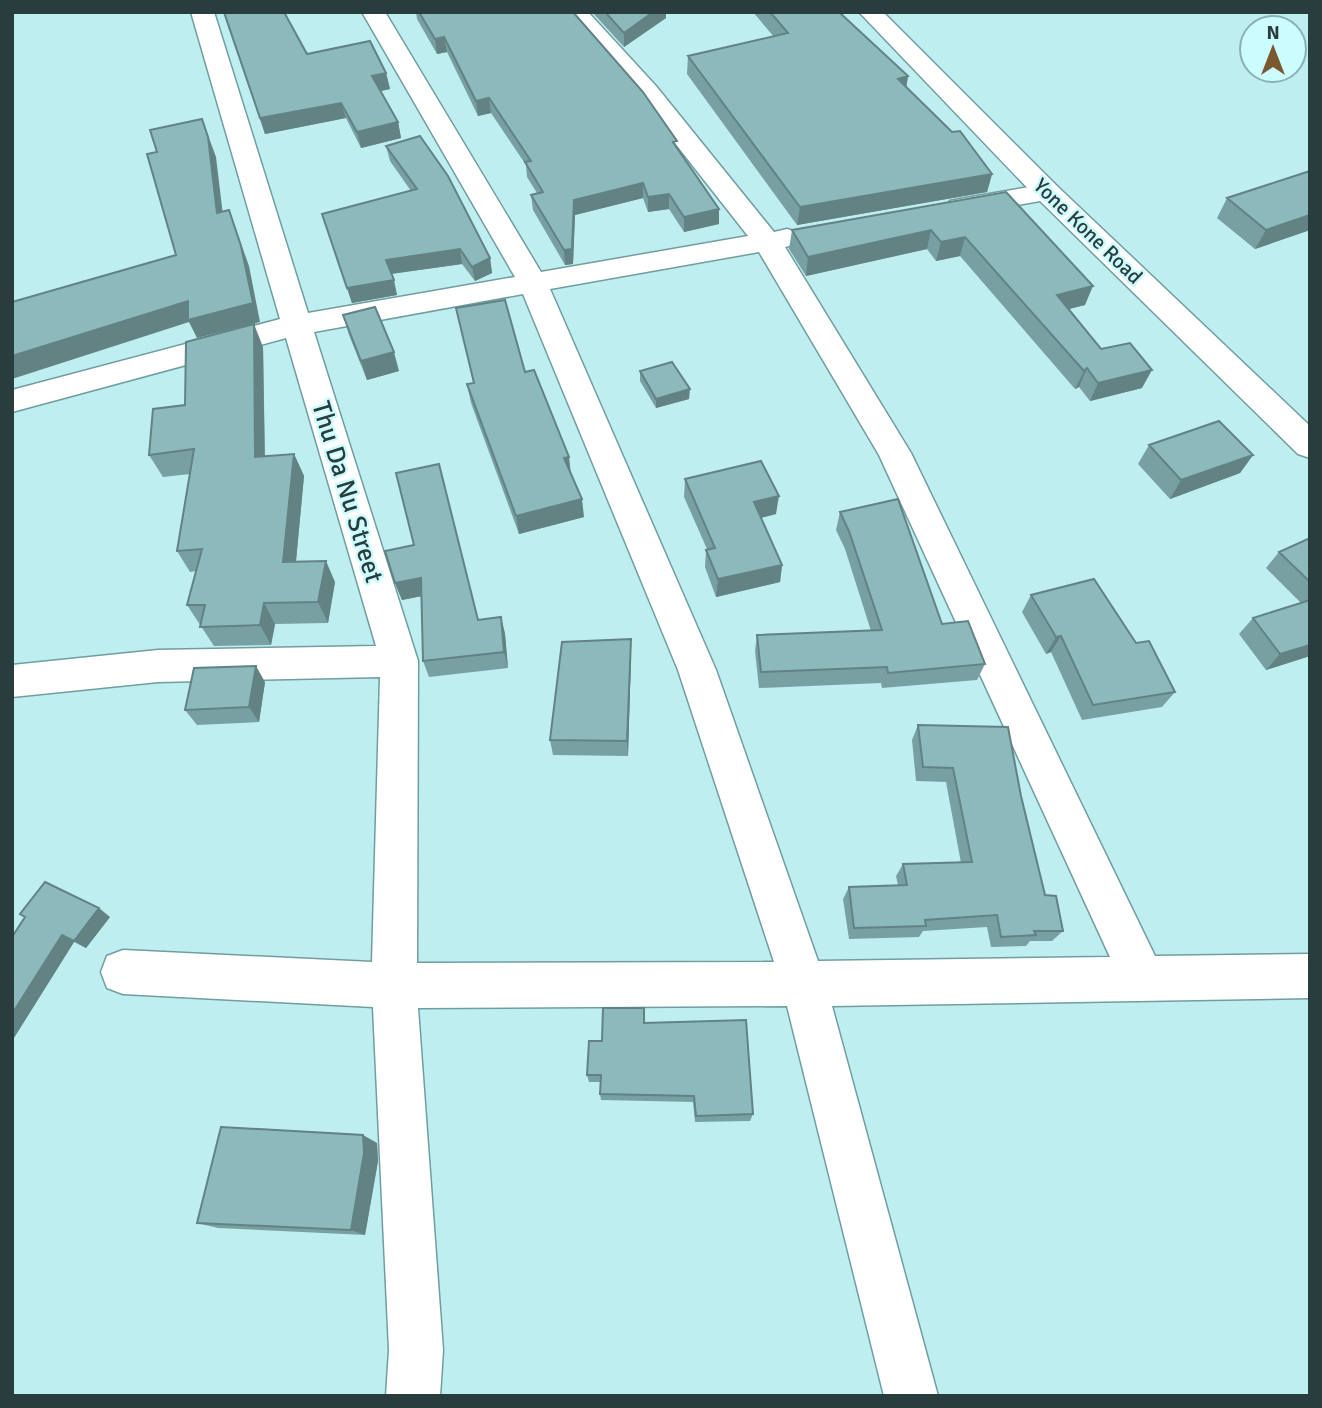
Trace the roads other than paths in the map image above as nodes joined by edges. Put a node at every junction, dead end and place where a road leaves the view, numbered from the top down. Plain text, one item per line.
1 (202, 12) edge
2 (373, 12) edge
3 (575, 12) edge
4 (870, 12) edge
5 (1047, 192) junction
6 (927, 213) edge
7 (807, 234) edge
8 (767, 241) junction
9 (533, 283) junction
10 (296, 325) junction
11 (12, 401) edge
12 (1310, 446) edge
13 (399, 661) junction
14 (12, 681) edge
15 (124, 972) dead end
16 (1310, 976) edge
17 (1143, 979) junction
18 (804, 984) junction
19 (394, 986) junction
20 (413, 1396) edge
21 (911, 1396) edge

1 - 10 street, Thu Da Nu Street
2 - 9 street
3 - 8 street
4 - 5 street, Yone Kone Road
5 - 6 street
5 - 12 street, Yone Kone Road
7 - 8 street
8 - 9 street
8 - 17 street
9 - 10 street
9 - 18 street
10 - 11 street
10 - 13 street, Thu Da Nu Street
13 - 14 street
13 - 19 street, Thu Da Nu Street
15 - 19 street
16 - 17 street
17 - 18 street
18 - 19 street
18 - 21 street
19 - 20 street, Thu Da Nu Street

